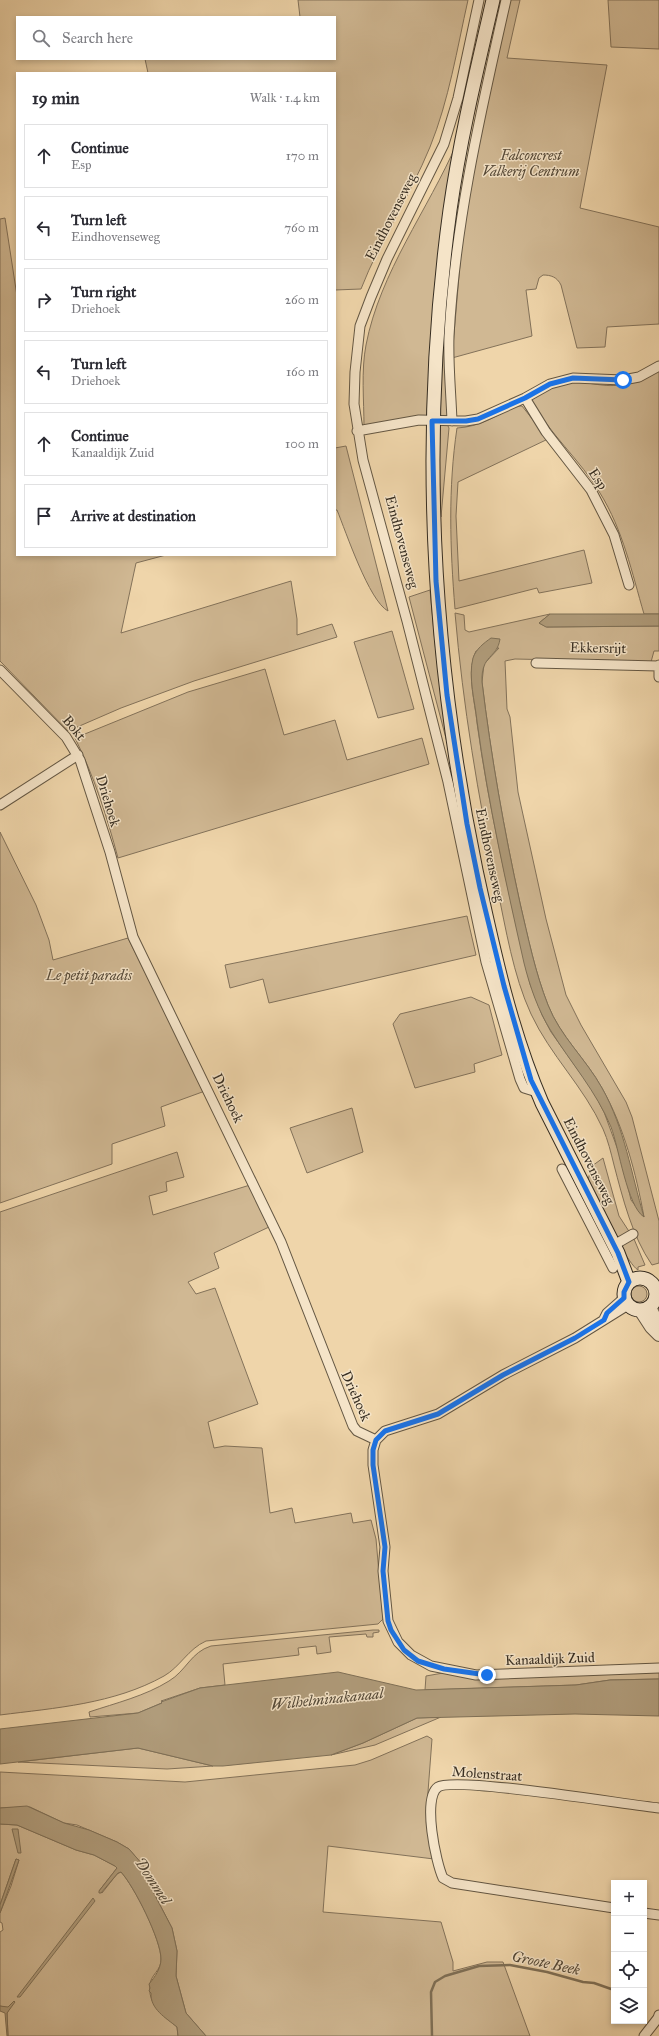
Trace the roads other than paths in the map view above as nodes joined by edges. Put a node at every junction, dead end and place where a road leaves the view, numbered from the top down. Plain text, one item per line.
1 (480, 0) edge
2 (493, 0) edge
3 (506, 0) edge
4 (659, 366) edge
5 (525, 398) junction
6 (432, 421) junction
7 (452, 421) junction
8 (357, 431) junction
9 (629, 585) dead end
10 (536, 663) dead end
11 (659, 665) edge
12 (0, 670) edge
13 (659, 677) edge
14 (78, 755) junction
15 (0, 805) edge
16 (537, 1092) junction
17 (562, 1169) dead end
18 (599, 1226) junction
19 (633, 1234) dead end
20 (616, 1249) junction
21 (613, 1268) dead end
22 (634, 1280) junction
23 (656, 1287) edge
24 (635, 1305) junction
25 (659, 1333) edge
26 (376, 1440) junction
27 (659, 1668) edge
28 (659, 1808) edge
29 (611, 1908) edge
30 (647, 1913) edge
31 (659, 1915) edge
32 (659, 2015) edge
33 (656, 2026) edge
34 (644, 2036) edge

1 - 8 street, Eindhovenseweg
2 - 6 main road, Eindhovenseweg
3 - 7 street
4 - 5 street
5 - 7 street
5 - 9 street, Esp
6 - 7 street
6 - 8 street
6 - 16 main road, Eindhovenseweg
8 - 16 street, Eindhovenseweg
10 - 11 street, Ekkersrijt
11 - 13 street, Ekkersrijt
12 - 14 street, Bokt
14 - 15 street, Bokt
14 - 26 street, Driehoek
16 - 18 main road, Eindhovenseweg
17 - 18 street, Eindhovenseweg
18 - 20 main road, Eindhovenseweg
18 - 21 street, Eindhovenseweg
19 - 20 street
20 - 22 main road, Eindhovenseweg
22 - 23 main road
22 - 24 main road
23 - 24 main road
24 - 25 street
24 - 26 street, Driehoek
26 - 27 street, Kanaaldijk Zuid
28 - 29 street, Molenstraat
30 - 31 street
32 - 33 street
33 - 34 street

